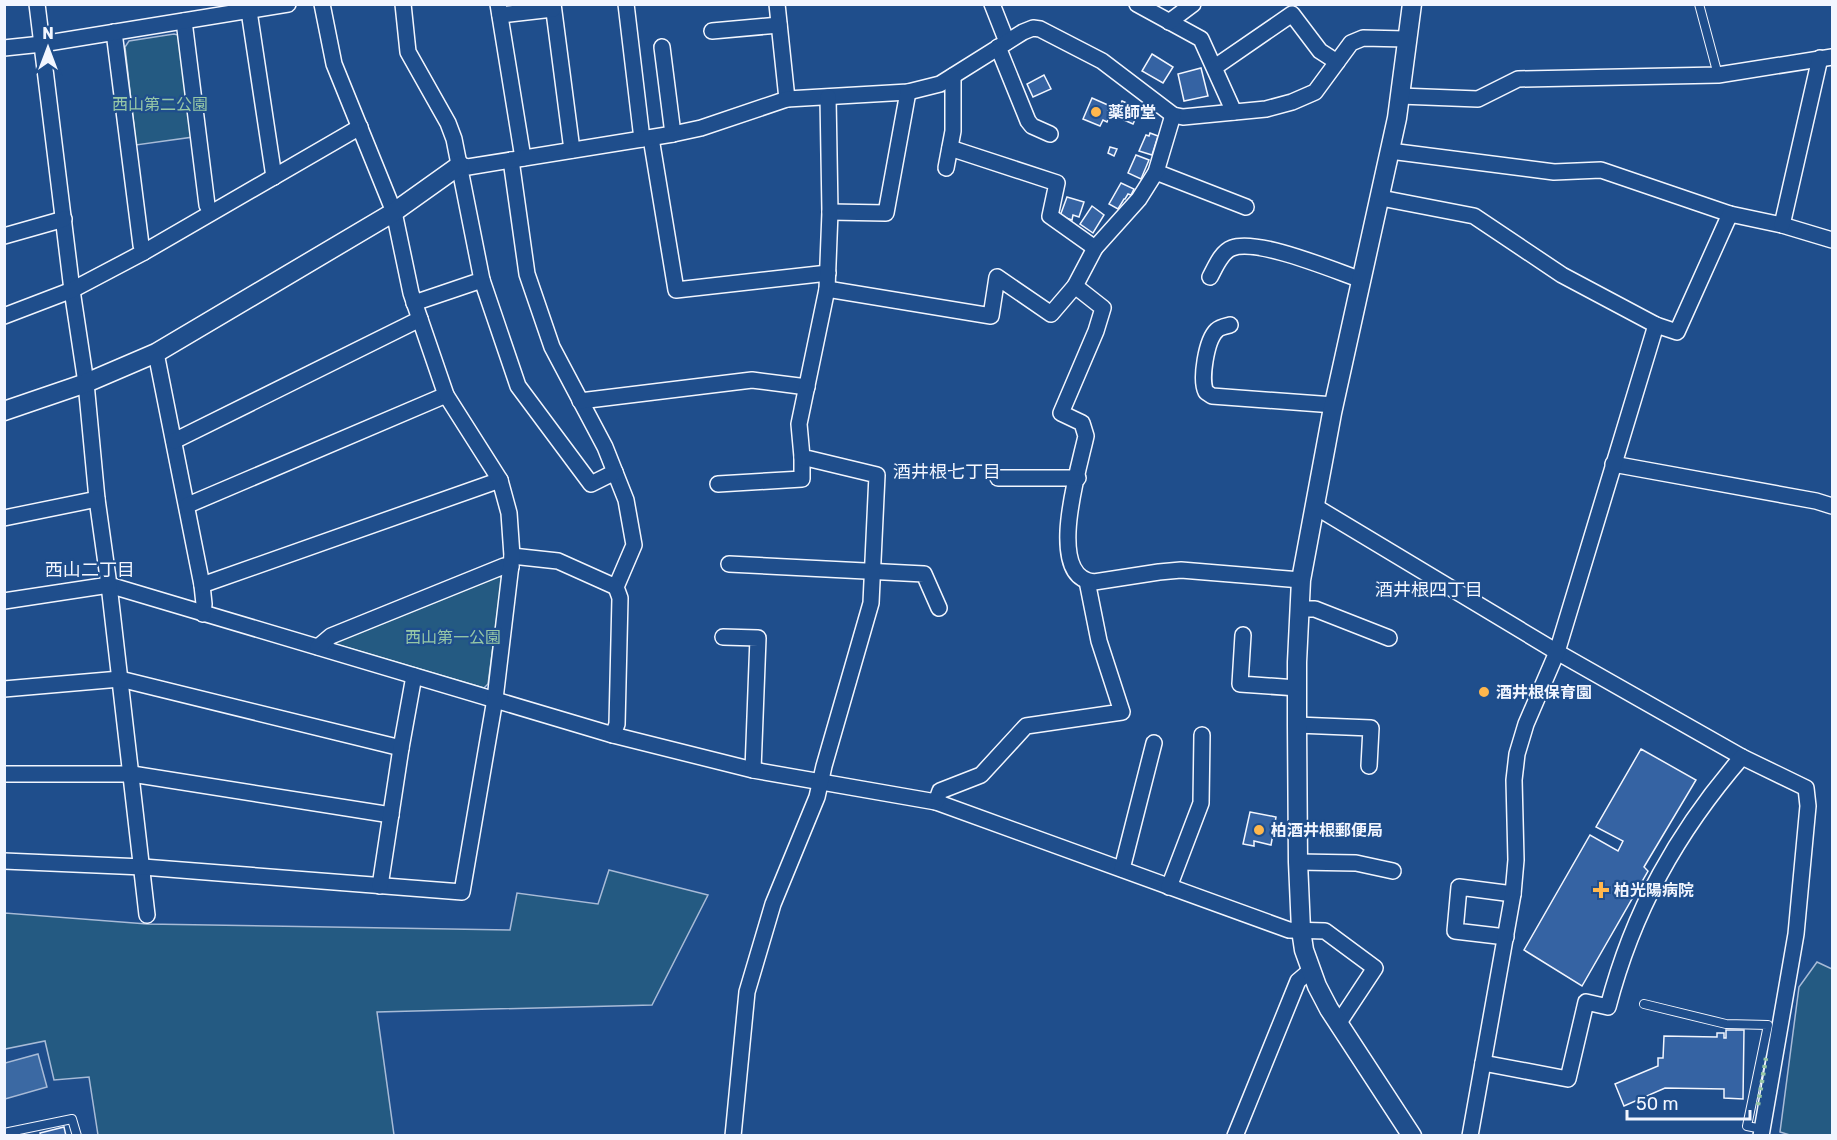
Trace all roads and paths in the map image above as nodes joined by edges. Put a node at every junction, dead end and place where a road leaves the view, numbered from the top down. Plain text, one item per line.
1 (37, 4) edge
2 (288, 4) edge
3 (322, 4) edge
4 (403, 4) edge
5 (626, 4) edge
6 (777, 4) edge
7 (992, 4) edge
8 (1137, 4) edge
9 (1192, 4) edge
10 (1412, 4) edge
11 (1699, 4) edge
12 (553, 7) edge
13 (499, 10) edge
14 (249, 11) junction
15 (184, 21) junction
16 (1169, 22) junction
17 (779, 25) junction
18 (712, 31) dead end
19 (114, 32) junction
20 (1406, 39) junction
21 (42, 44) junction
22 (1003, 45) junction
23 (4, 48) edge
24 (662, 48) dead end
25 (1826, 58) edge
26 (1337, 62) junction
27 (1215, 67) junction
28 (1718, 75) junction
29 (953, 76) junction
30 (908, 92) junction
31 (1400, 96) junction
32 (828, 97) junction
33 (787, 99) junction
34 (1234, 112) junction
35 (1173, 116) junction
36 (360, 127) junction
37 (673, 134) junction
38 (1050, 134) dead end
39 (646, 138) junction
40 (950, 148) junction
41 (572, 150) junction
42 (1390, 151) junction
43 (517, 159) junction
44 (459, 165) junction
45 (946, 168) dead end
46 (1156, 172) junction
47 (274, 177) junction
48 (1381, 198) junction
49 (1246, 207) dead end
50 (394, 212) junction
51 (211, 213) junction
52 (830, 213) junction
53 (1730, 214) junction
54 (64, 219) junction
55 (1782, 225) junction
56 (4, 236) edge
57 (1833, 240) edge
58 (1095, 248) junction
59 (144, 252) junction
60 (828, 273) junction
61 (1210, 277) dead end
62 (482, 280) junction
63 (1362, 280) junction
64 (1076, 286) junction
65 (827, 289) junction
66 (72, 290) junction
67 (414, 303) junction
68 (4, 316) edge
69 (420, 319) junction
70 (1230, 325) dead end
71 (1656, 325) junction
72 (156, 353) junction
73 (86, 383) junction
74 (807, 387) junction
75 (446, 395) junction
76 (580, 401) junction
77 (1334, 405) junction
78 (4, 411) edge
79 (174, 441) junction
80 (802, 457) junction
81 (1613, 464) junction
82 (615, 472) junction
83 (998, 478) dead end
84 (1078, 478) junction
85 (500, 480) junction
86 (718, 484) dead end
87 (97, 499) junction
88 (188, 505) junction
89 (1833, 506) edge
90 (1316, 507) junction
91 (4, 518) edge
92 (511, 561) junction
93 (729, 564) dead end
94 (873, 570) junction
95 (1301, 580) junction
96 (1087, 581) junction
97 (109, 585) junction
98 (202, 585) junction
99 (616, 587) junction
100 (4, 601) edge
101 (939, 608) dead end
102 (1300, 609) junction
103 (202, 614) junction
104 (1243, 635) dead end
105 (723, 637) dead end
106 (1389, 638) dead end
107 (318, 647) junction
108 (1557, 652) junction
109 (414, 676) junction
110 (120, 679) junction
111 (1297, 687) junction
112 (4, 689) edge
113 (495, 699) junction
114 (1297, 724) junction
115 (613, 735) junction
116 (1202, 735) dead end
117 (1154, 743) dead end
118 (401, 748) junction
119 (1742, 757) junction
120 (1369, 766) dead end
121 (753, 770) junction
122 (4, 774) edge
123 (132, 774) junction
124 (821, 782) junction
125 (936, 802) junction
126 (391, 815) junction
127 (4, 861) edge
128 (1298, 862) junction
129 (143, 867) junction
130 (1122, 869) junction
131 (1393, 871) dead end
132 (381, 886) junction
133 (1169, 886) junction
134 (1513, 894) junction
135 (147, 915) dead end
136 (1301, 930) junction
137 (1506, 938) junction
138 (1311, 970) junction
139 (1644, 1004) dead end
140 (1338, 1024) junction
141 (1774, 1026) junction
142 (1483, 1063) junction
143 (1761, 1132) edge
144 (4, 1133) edge
145 (77, 1136) edge
146 (733, 1136) edge
147 (1235, 1136) edge
148 (1412, 1136) edge
149 (1470, 1136) edge

1 - 21 street
2 - 14 street
3 - 36 street
4 - 44 street
5 - 39 street
6 - 17 street
7 - 22 street
8 - 16 street
9 - 16 street
10 - 20 street
11 - 28 lane
12 - 13 street
12 - 41 street
13 - 43 street
14 - 15 street
14 - 47 street
15 - 19 street
15 - 51 street
16 - 27 street
17 - 18 street
17 - 33 street
19 - 21 street
19 - 59 street
20 - 26 street
20 - 31 street
21 - 23 street
21 - 54 street
22 - 29 street
22 - 35 street
22 - 38 street
24 - 37 street
25 - 28 street
25 - 55 street
26 - 27 street
26 - 34 street
27 - 34 street
28 - 31 street
29 - 30 street
29 - 40 street
30 - 32 street
30 - 52 street
31 - 42 street
32 - 33 street
32 - 52 street
33 - 37 street
34 - 35 street
35 - 46 street
36 - 47 street
36 - 50 street
37 - 39 street
39 - 41 street
39 - 60 street
40 - 45 street
40 - 58 street
41 - 43 street
42 - 48 street
42 - 53 street
43 - 44 street
43 - 76 street
44 - 50 street
44 - 62 street
46 - 49 street
46 - 58 street
47 - 51 street
48 - 63 street
48 - 71 street
50 - 67 street
50 - 72 street
51 - 59 street
52 - 60 street
53 - 55 street
53 - 71 street
54 - 56 street
54 - 66 street
55 - 57 street
58 - 64 street
59 - 66 street
60 - 65 street
61 - 63 street
62 - 67 street
62 - 82 street
63 - 77 street
64 - 65 street
64 - 84 street
65 - 74 street
66 - 68 street
66 - 73 street
67 - 69 street
69 - 75 street
69 - 79 street
70 - 77 street
71 - 81 street
72 - 73 street
72 - 79 street
73 - 78 street
73 - 87 street
74 - 76 street
74 - 80 street
75 - 85 street
75 - 88 street
76 - 82 street
77 - 90 street
79 - 88 street
80 - 86 street
80 - 94 street
81 - 89 street
81 - 108 street
82 - 99 street
83 - 84 street
84 - 96 street
85 - 92 street
85 - 98 street
87 - 91 street
87 - 97 street
88 - 98 street
90 - 95 street
90 - 108 street
92 - 99 street
92 - 107 street
92 - 113 street
93 - 94 street
94 - 101 street
94 - 124 street
95 - 96 street
95 - 102 street
96 - 125 street
97 - 100 street
97 - 103 street
97 - 110 street
98 - 103 street
99 - 115 street
102 - 106 street
102 - 111 street
103 - 107 street
104 - 111 street
105 - 121 street
107 - 109 street
108 - 119 street
108 - 134 street
109 - 113 street
109 - 118 street
110 - 112 street
110 - 118 street
110 - 123 street
111 - 114 street
113 - 115 street
113 - 132 street
114 - 120 street
114 - 128 street
115 - 121 street
116 - 133 street
117 - 130 street
118 - 126 street
119 - 141 street
119 - 142 street
121 - 124 street
122 - 123 street
123 - 126 street
123 - 129 street
124 - 125 street
124 - 146 street
125 - 130 street
126 - 132 street
127 - 129 street
128 - 131 street
128 - 136 street
129 - 132 street
129 - 135 street
130 - 133 street
133 - 136 street
134 - 137 street
134 - 137 street
136 - 138 street
136 - 140 street
137 - 142 street
138 - 140 street
138 - 147 street
139 - 141 lane
140 - 148 street
141 - 143 street
142 - 149 street
144 - 145 lane

